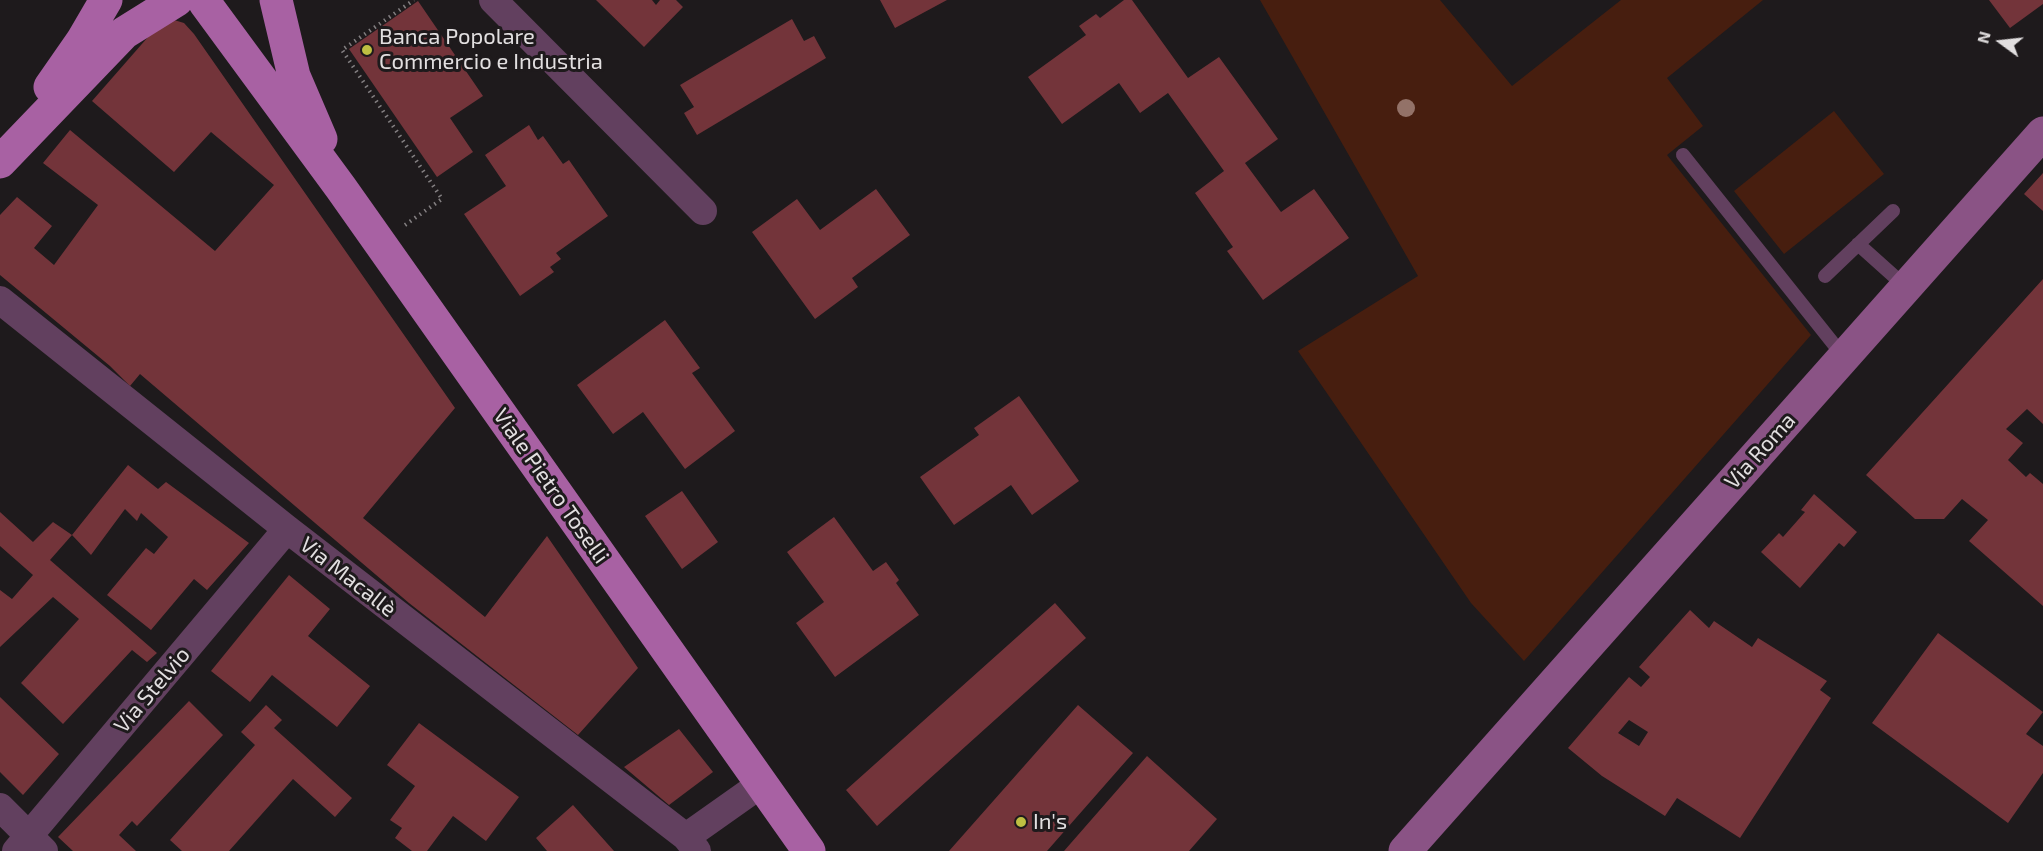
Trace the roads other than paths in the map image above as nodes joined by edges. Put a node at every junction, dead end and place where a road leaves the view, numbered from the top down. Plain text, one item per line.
1 (106, 0) edge
2 (276, 0) edge
3 (493, 0) edge
4 (199, 1) edge
5 (2043, 133) edge
6 (1683, 155) dead end
7 (0, 160) edge
8 (341, 188) junction
9 (703, 211) dead end
10 (1893, 211) dead end
11 (1858, 244) junction
12 (1825, 276) dead end
13 (1906, 287) junction
14 (0, 300) edge
15 (1844, 357) junction
16 (287, 529) junction
17 (761, 784) junction
18 (0, 807) edge
19 (691, 844) edge
20 (30, 846) edge
21 (810, 851) edge
22 (1405, 851) edge

1 - 7 main road
2 - 8 main road, Viale Pietro Toselli
3 - 9 street
4 - 7 main road
4 - 8 main road, Viale Pietro Toselli
5 - 13 street, Via Roma
6 - 15 lane
8 - 17 main road, Viale Pietro Toselli
10 - 11 lane
11 - 12 lane
11 - 13 lane
13 - 15 street, Via Roma
14 - 16 street, Via Macallè
15 - 22 street, Via Roma
16 - 19 street, Via Macallè
16 - 20 street, Via Stelvio
17 - 19 street
17 - 21 main road, Viale Pietro Toselli
18 - 20 street

